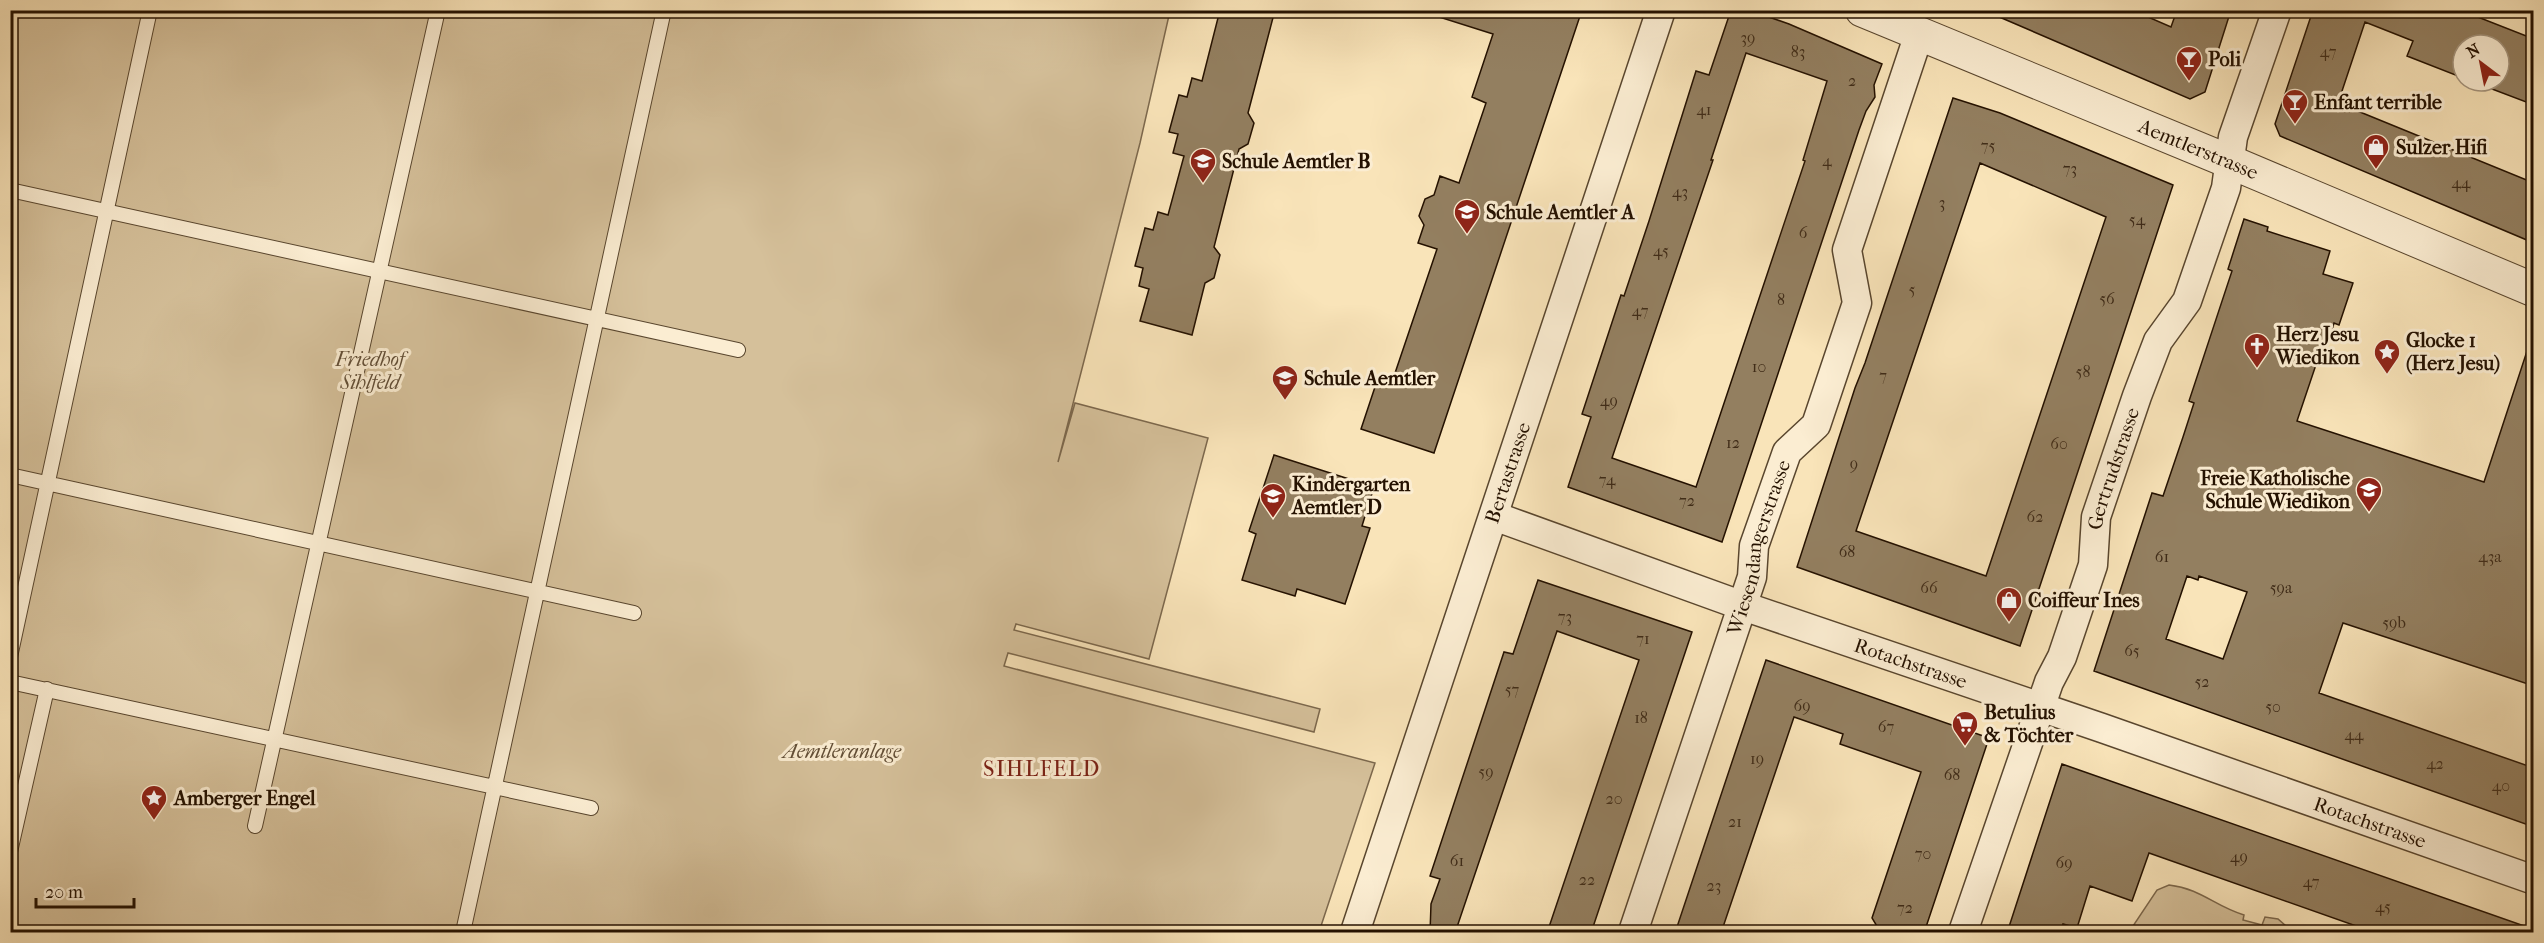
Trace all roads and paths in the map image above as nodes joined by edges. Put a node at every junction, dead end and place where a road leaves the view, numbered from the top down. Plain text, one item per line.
1 (150, 10) edge
2 (438, 10) edge
3 (664, 10) edge
4 (1660, 10) edge
5 (1862, 10) edge
6 (2277, 10) edge
7 (1919, 34) junction
8 (2228, 160) junction
9 (10, 190) edge
10 (107, 211) junction
11 (380, 271) junction
12 (2534, 290) edge
13 (596, 320) junction
14 (738, 350) dead end
15 (10, 475) edge
16 (48, 484) junction
17 (1494, 516) junction
18 (319, 543) junction
19 (537, 592) junction
20 (1743, 606) junction
21 (634, 613) dead end
22 (10, 657) edge
23 (10, 682) edge
24 (47, 689) junction
25 (2040, 707) junction
26 (275, 739) junction
27 (494, 788) junction
28 (591, 808) dead end
29 (255, 826) dead end
30 (10, 852) edge
31 (2534, 880) edge
32 (463, 933) edge
33 (1355, 933) edge
34 (1633, 933) edge
35 (1963, 933) edge

1 - 10 lane
2 - 11 lane
3 - 13 lane
4 - 17 street, Bertastrasse
5 - 7 street, Aemtlerstrasse
6 - 8 street, Gertrudstrasse
7 - 8 street, Aemtlerstrasse
7 - 20 street, Wiesendangerstrasse
8 - 12 street, Aemtlerstrasse
8 - 25 street, Gertrudstrasse
9 - 10 lane
10 - 11 lane
10 - 16 lane
11 - 13 lane
11 - 18 lane
13 - 14 lane
13 - 19 lane
15 - 16 lane
16 - 18 lane
16 - 22 lane
17 - 20 street, Rotachstrasse
17 - 33 street, Bertastrasse
18 - 19 lane
18 - 26 lane
19 - 21 lane
19 - 27 lane
20 - 25 street, Rotachstrasse
20 - 34 street, Wiesendangerstrasse
23 - 24 lane
24 - 26 lane
24 - 30 lane
25 - 31 street, Rotachstrasse
25 - 35 street, Gertrudstrasse
26 - 27 lane
26 - 29 lane
27 - 28 lane
27 - 32 lane

